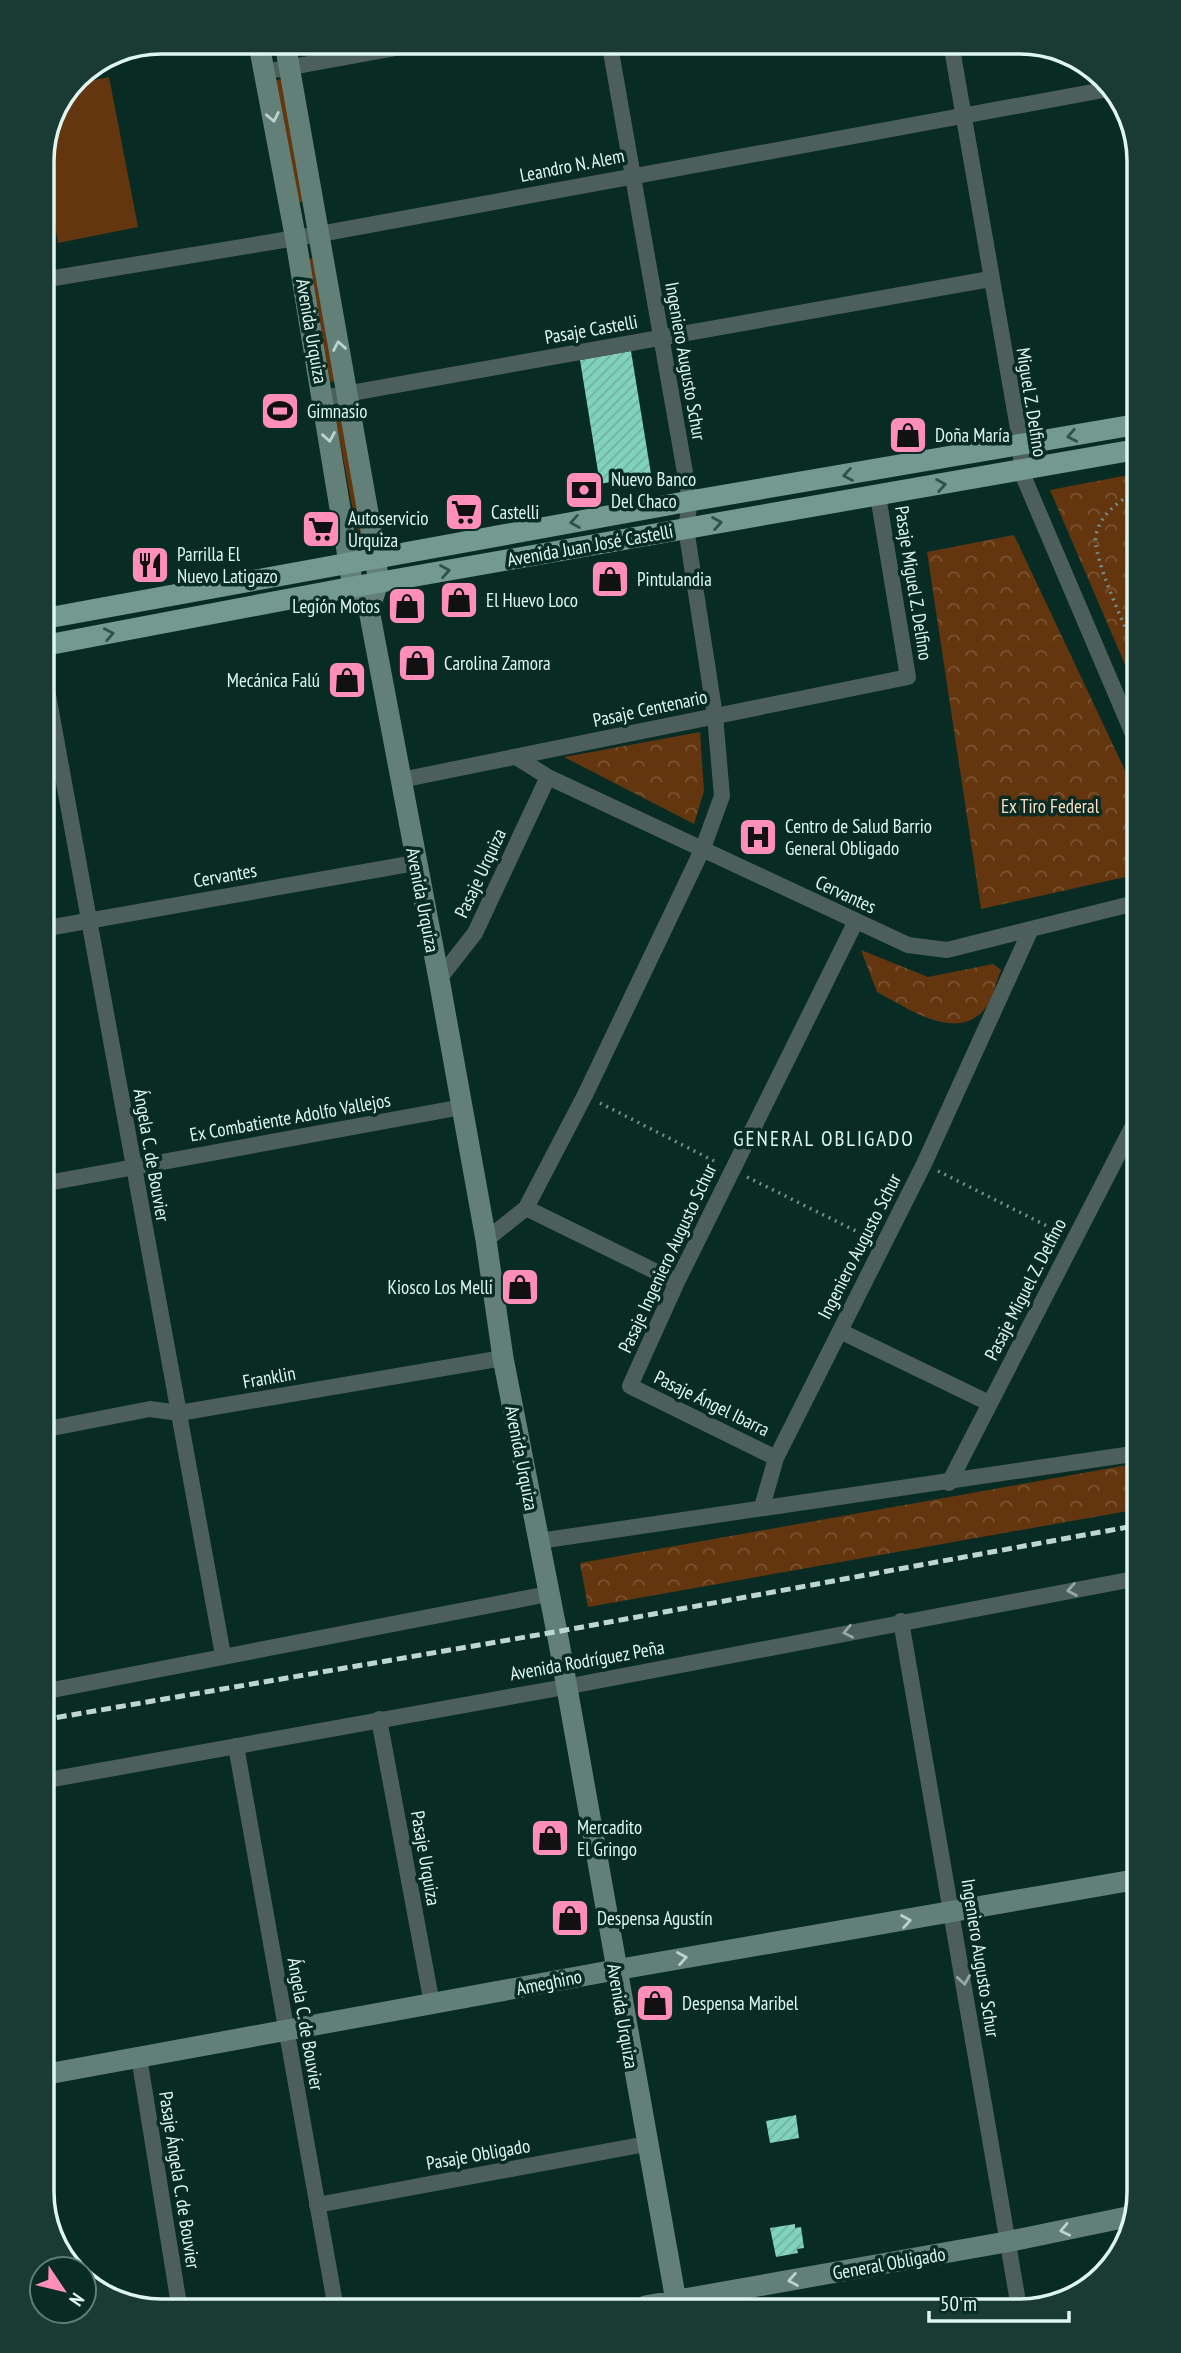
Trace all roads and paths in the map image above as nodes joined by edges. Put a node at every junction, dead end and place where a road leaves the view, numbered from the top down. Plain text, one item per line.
1 (261, 54) edge
2 (331, 54) edge
3 (611, 54) edge
4 (953, 54) edge
5 (287, 58) edge
6 (264, 72) junction
7 (1100, 91) edge
8 (965, 115) junction
9 (632, 175) junction
10 (320, 234) junction
11 (295, 235) junction
12 (54, 278) edge
13 (990, 279) junction
14 (661, 338) junction
15 (347, 394) junction
16 (323, 398) junction
17 (1127, 426) edge
18 (1020, 446) junction
19 (1127, 451) edge
20 (1021, 471) junction
21 (878, 496) junction
22 (1127, 497) edge
23 (690, 501) junction
24 (687, 528) junction
25 (376, 558) junction
26 (351, 562) junction
27 (378, 583) junction
28 (353, 587) junction
29 (369, 610) junction
30 (54, 617) edge
31 (1127, 629) edge
32 (54, 644) edge
33 (908, 677) joint
34 (715, 716) junction
35 (1127, 720) edge
36 (54, 728) edge
37 (516, 757) junction
38 (548, 777) junction
39 (401, 780) junction
40 (703, 848) junction
41 (415, 863) junction
42 (1127, 905) edge
43 (89, 920) junction
44 (855, 923) junction
45 (54, 927) edge
46 (1031, 929) junction
47 (439, 979) junction
48 (462, 1107) junction
49 (1127, 1137) edge
50 (924, 1164) junction
51 (133, 1167) junction
52 (54, 1182) edge
53 (526, 1208) junction
54 (486, 1240) junction
55 (1074, 1240) junction
56 (677, 1282) junction
57 (840, 1331) junction
58 (503, 1358) junction
59 (630, 1386) joint
60 (989, 1403) junction
61 (179, 1413) junction
62 (54, 1428) edge
63 (1127, 1455) edge
64 (776, 1458) junction
65 (949, 1483) junction
66 (762, 1507) junction
67 (538, 1541) junction
68 (1127, 1580) edge
69 (548, 1594) junction
70 (901, 1621) junction
71 (223, 1655) junction
72 (565, 1687) junction
73 (54, 1690) edge
74 (379, 1719) junction
75 (236, 1746) junction
76 (54, 1779) edge
77 (1127, 1881) edge
78 (953, 1913) junction
79 (615, 1970) junction
80 (432, 2004) junction
81 (285, 2030) junction
82 (139, 2057) junction
83 (54, 2073) edge
84 (646, 2144) junction
85 (317, 2205) junction
86 (1123, 2218) edge
87 (1006, 2242) junction
88 (178, 2299) edge
89 (334, 2299) edge
90 (675, 2299) edge
91 (698, 2299) edge
92 (1017, 2299) edge

1 - 6 street, Avenida Urquiza
2 - 5 street
3 - 9 street, Ingeniero Augusto Schur
4 - 8 street, Miguel Z. Delfino
5 - 6 street
5 - 10 street, Avenida Urquiza
6 -> 11 street, Avenida Urquiza
7 - 8 street, Leandro N. Alem
8 - 9 street, Leandro N. Alem
8 - 13 street, Miguel Z. Delfino
9 - 10 street, Leandro N. Alem
9 - 14 street, Ingeniero Augusto Schur
10 - 11 street, Leandro N. Alem
15 -> 10 street, Avenida Urquiza
11 - 12 street, Leandro N. Alem
11 - 16 street, Avenida Urquiza
13 - 14 street, Pasaje Castelli
13 - 18 street, Miguel Z. Delfino
14 - 15 street, Pasaje Castelli
14 - 23 street, Ingeniero Augusto Schur
15 - 16 street, Pasaje Castelli
15 - 25 street, Avenida Urquiza
16 -> 26 street, Avenida Urquiza
17 -> 18 main road, Avenida Juan José Castelli
18 - 20 street, Miguel Z. Delfino
18 -> 23 main road, Avenida Juan José Castelli
19 - 20 main road, Avenida Juan José Castelli
21 -> 20 main road, Avenida Juan José Castelli
20 - 35 street, Miguel Z. Delfino
24 -> 21 main road, Avenida Juan José Castelli
21 - 33 street, Pasaje Miguel Z. Delfino
22 - 31 path
23 - 24 street, Ingeniero Augusto Schur
23 -> 25 main road, Avenida Juan José Castelli
27 -> 24 main road, Avenida Juan José Castelli
24 - 34 street, Ingeniero Augusto Schur
25 - 26 main road, Avenida Juan José Castelli
25 - 27 street, Avenida Urquiza
26 - 28 street, Avenida Urquiza
26 - 30 main road, Avenida Juan José Castelli
27 - 28 main road, Avenida Juan José Castelli
27 - 29 street, Avenida Urquiza
28 - 29 street, Avenida Urquiza
32 -> 28 main road, Avenida Juan José Castelli
29 - 39 street, Avenida Urquiza
33 - 34 street, Pasaje Centenario
34 - 37 street, Pasaje Centenario
34 - 40 street, Ingeniero Augusto Schur
36 - 43 street, Ángela C. de Bouvier
37 - 38 street, Cervantes
37 - 39 street, Pasaje Centenario
38 - 40 street, Cervantes
38 - 47 street, Pasaje Urquiza
39 - 41 street, Avenida Urquiza
40 - 44 street, Cervantes
40 - 53 street, Ingeniero Augusto Schur
41 - 43 street, Cervantes
41 - 47 street, Avenida Urquiza
42 - 46 street, Cervantes
43 - 45 street, Cervantes
43 - 51 street, Ángela C. de Bouvier
44 - 46 street, Cervantes
44 - 56 street, Pasaje Ingeniero Augusto Schur
46 - 50 street, Ingeniero Augusto Schur
47 - 48 street, Avenida Urquiza
48 - 51 street, Ex Combatiente Adolfo Vallejos
48 - 54 street, Avenida Urquiza
49 - 55 street, Pasaje Miguel Z. Delfino
50 - 55 path
50 - 57 street, Ingeniero Augusto Schur
51 - 52 street, Ex Combatiente Adolfo Vallejos
51 - 61 street, Ángela C. de Bouvier
53 - 54 street
53 - 56 street
54 - 58 street, Avenida Urquiza
55 - 60 street, Pasaje Miguel Z. Delfino
56 - 59 street, Pasaje Ingeniero Augusto Schur
57 - 60 street
57 - 64 street, Ingeniero Augusto Schur
58 - 61 street, Franklin
58 - 67 street, Avenida Urquiza
59 - 64 street, Pasaje Ángel Ibarra
60 - 65 street, Pasaje Miguel Z. Delfino
61 - 62 street, Franklin
61 - 71 street, Ángela C. de Bouvier
63 - 65 street
64 - 66 street, Ingeniero Augusto Schur
65 - 66 street
66 - 67 street
67 - 69 street, Avenida Urquiza
68 -> 70 street, Avenida Rodríguez Peña
69 - 71 street
69 - 72 street, Avenida Urquiza
70 -> 72 street, Avenida Rodríguez Peña
70 - 78 street, Ingeniero Augusto Schur
71 - 73 street
72 - 74 street, Avenida Rodríguez Peña
72 - 79 street, Avenida Urquiza
74 - 75 street, Avenida Rodríguez Peña
74 - 80 street, Pasaje Urquiza
75 - 76 street, Avenida Rodríguez Peña
75 - 81 street, Ángela C. de Bouvier
77 - 78 street, Ameghino
79 -> 78 street, Ameghino
78 -> 87 street, Ingeniero Augusto Schur
79 - 80 street, Ameghino
79 - 84 street, Avenida Urquiza
80 - 81 street, Ameghino
81 - 82 street, Ameghino
81 - 85 street, Ángela C. de Bouvier
82 - 83 street, Ameghino
82 - 88 street, Pasaje Ángela C. de Bouvier
84 - 85 street, Pasaje Obligado
84 - 90 street, Avenida Urquiza
85 - 89 street, Ángela C. de Bouvier
86 -> 87 street, General Obligado
87 -> 91 street, General Obligado
87 - 92 street, Ingeniero Augusto Schur

